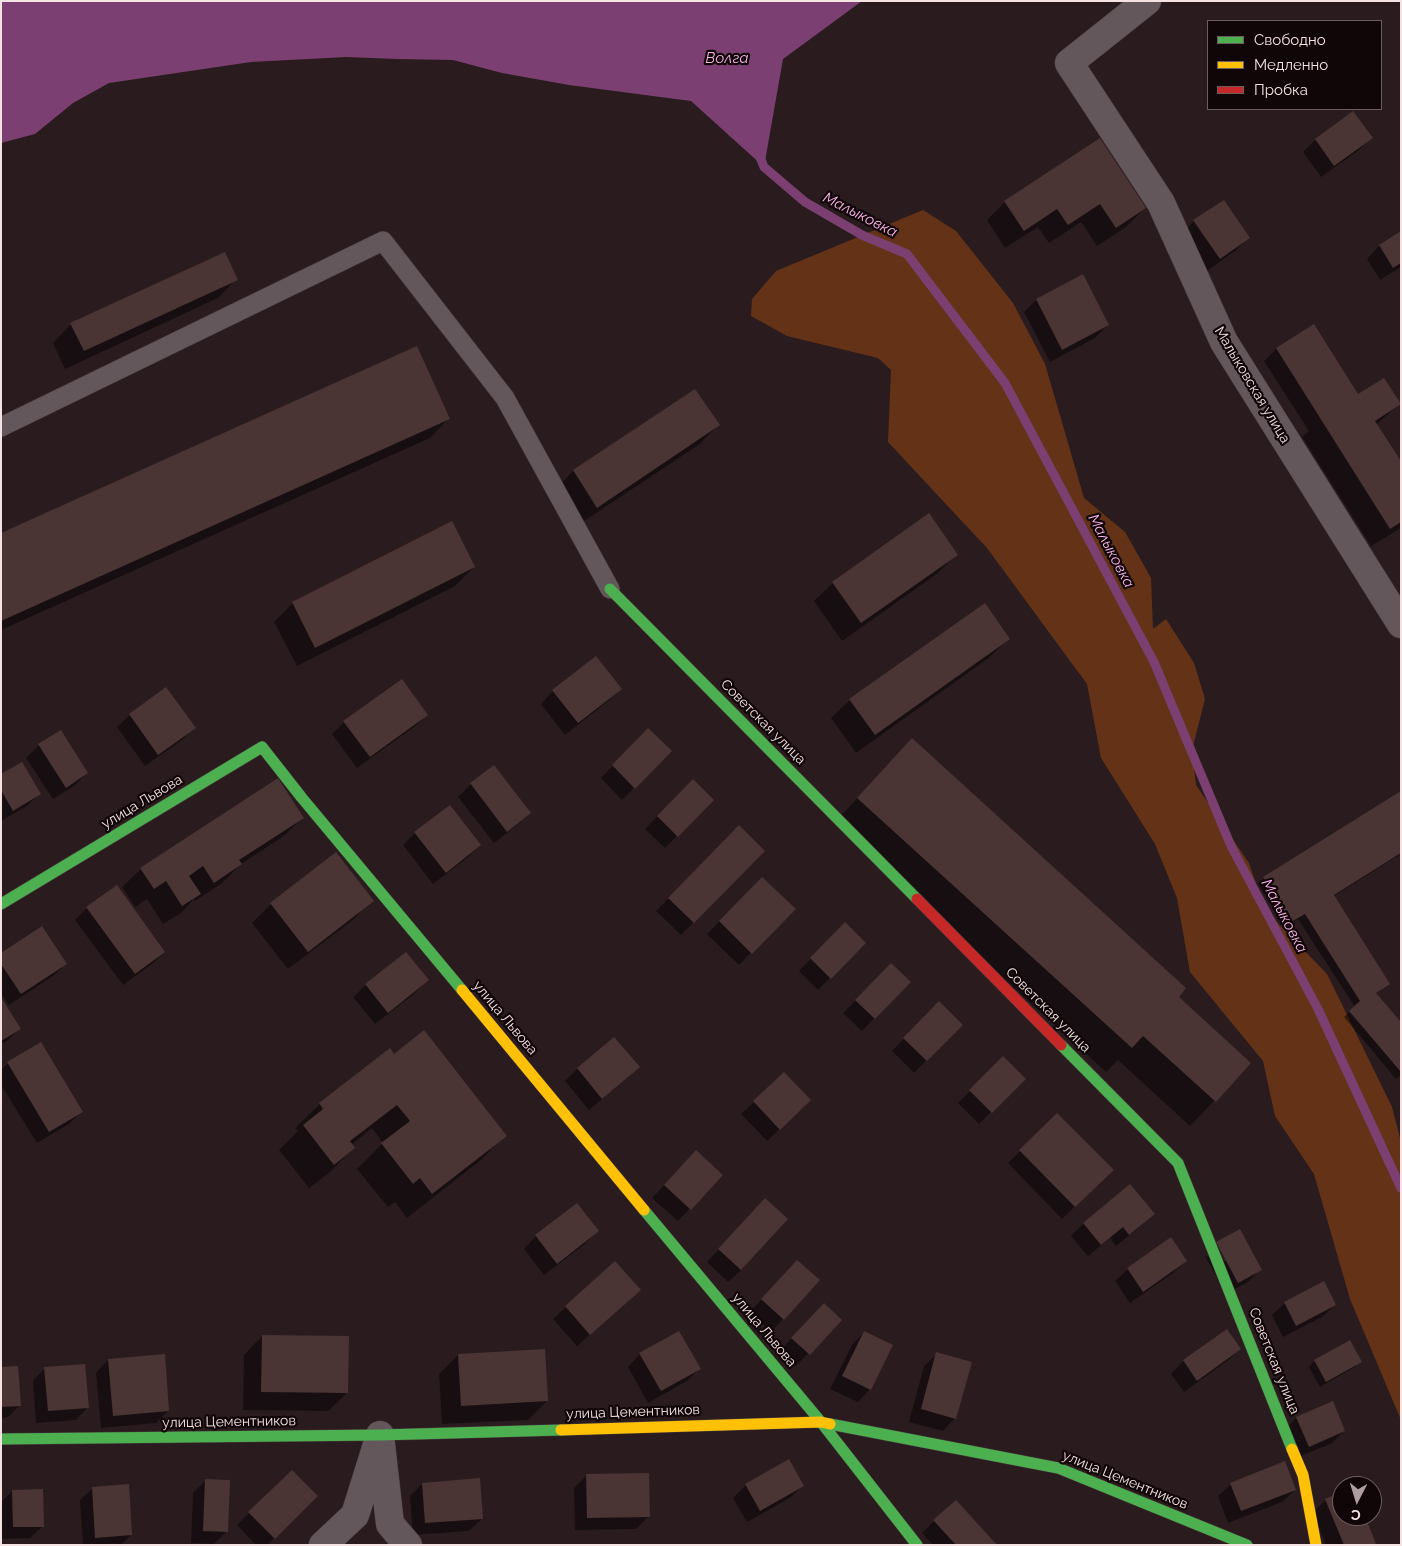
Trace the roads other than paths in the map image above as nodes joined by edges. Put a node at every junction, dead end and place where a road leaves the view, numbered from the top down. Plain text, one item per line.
1 (1146, 1) edge
2 (1, 427) edge
3 (610, 589) joint
4 (1396, 607) edge
5 (1, 904) edge
6 (821, 1422) junction
7 (380, 1435) junction
8 (1, 1439) edge
9 (323, 1545) edge
10 (408, 1545) edge
11 (917, 1545) edge
12 (1247, 1545) edge
13 (1316, 1545) edge

1 - 4 street, Малыковская улица
2 - 3 lane
3 - 13 street, Советская улица
5 - 6 street, улица Львова
6 - 7 street, улица Цементников
6 - 11 street, улица Львова
6 - 12 street, улица Цементников
7 - 8 street, улица Цементников
7 - 9 street
7 - 10 street

